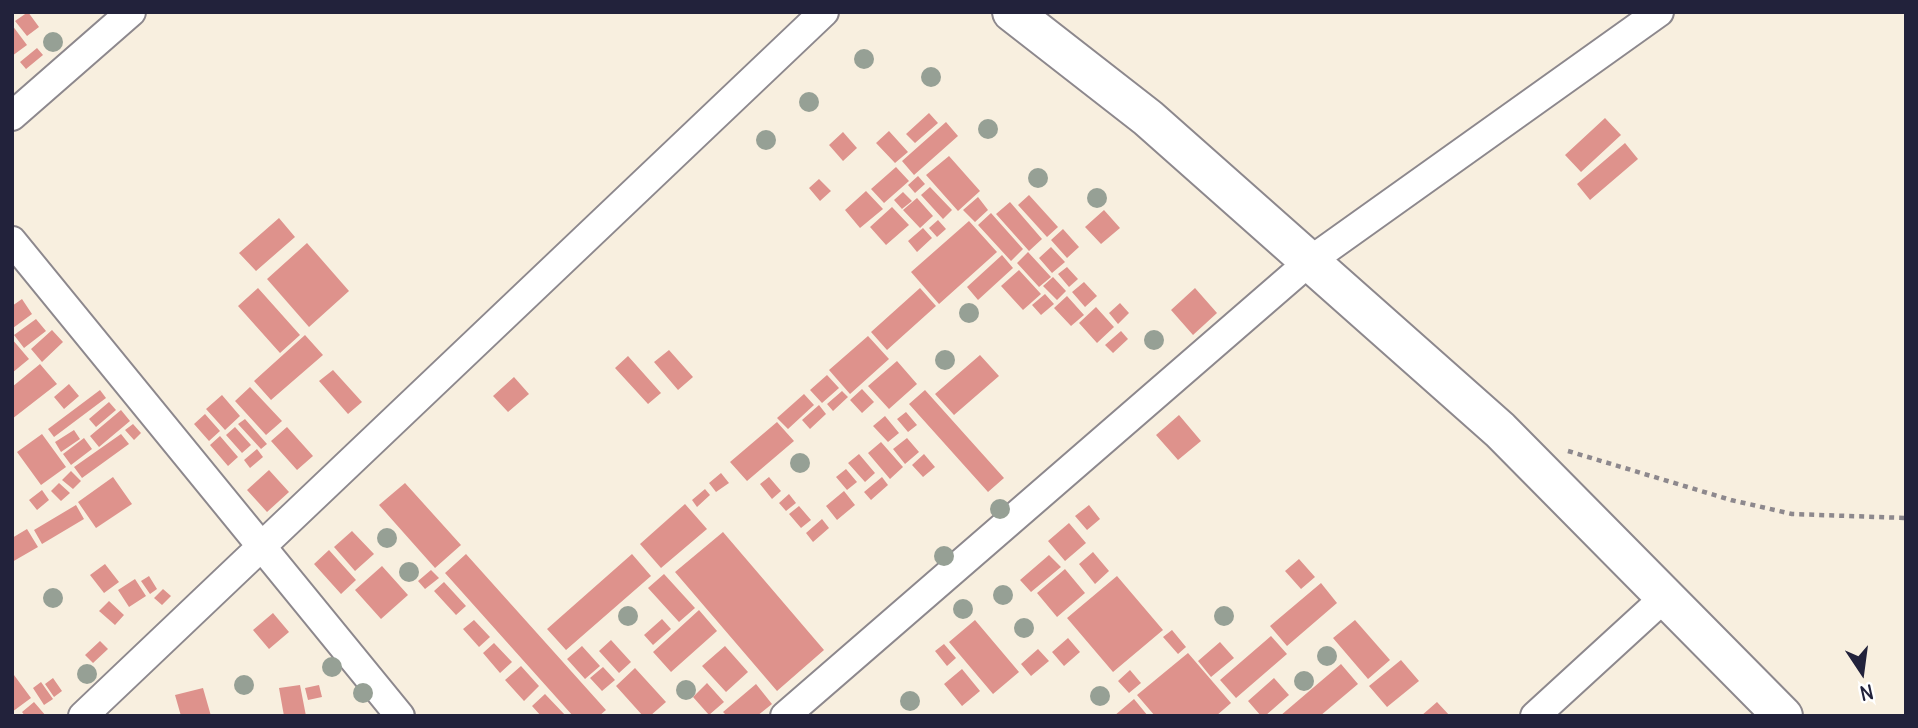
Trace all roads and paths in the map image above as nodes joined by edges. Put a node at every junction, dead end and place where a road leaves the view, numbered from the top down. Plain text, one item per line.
1 (131, 12) edge
2 (824, 12) edge
3 (1012, 12) edge
4 (1659, 12) edge
5 (12, 116) edge
6 (12, 241) edge
7 (1310, 261) junction
8 (1564, 450) dead end
9 (1906, 518) edge
10 (262, 547) junction
11 (1665, 597) junction
12 (83, 716) edge
13 (400, 716) edge
14 (785, 716) edge
15 (1535, 716) edge
16 (1783, 716) edge

1 - 5 street
2 - 10 street
3 - 7 main road
4 - 7 street
6 - 10 street
7 - 11 main road
7 - 14 street
8 - 9 path
10 - 12 street
10 - 13 street
11 - 15 street
11 - 16 main road

